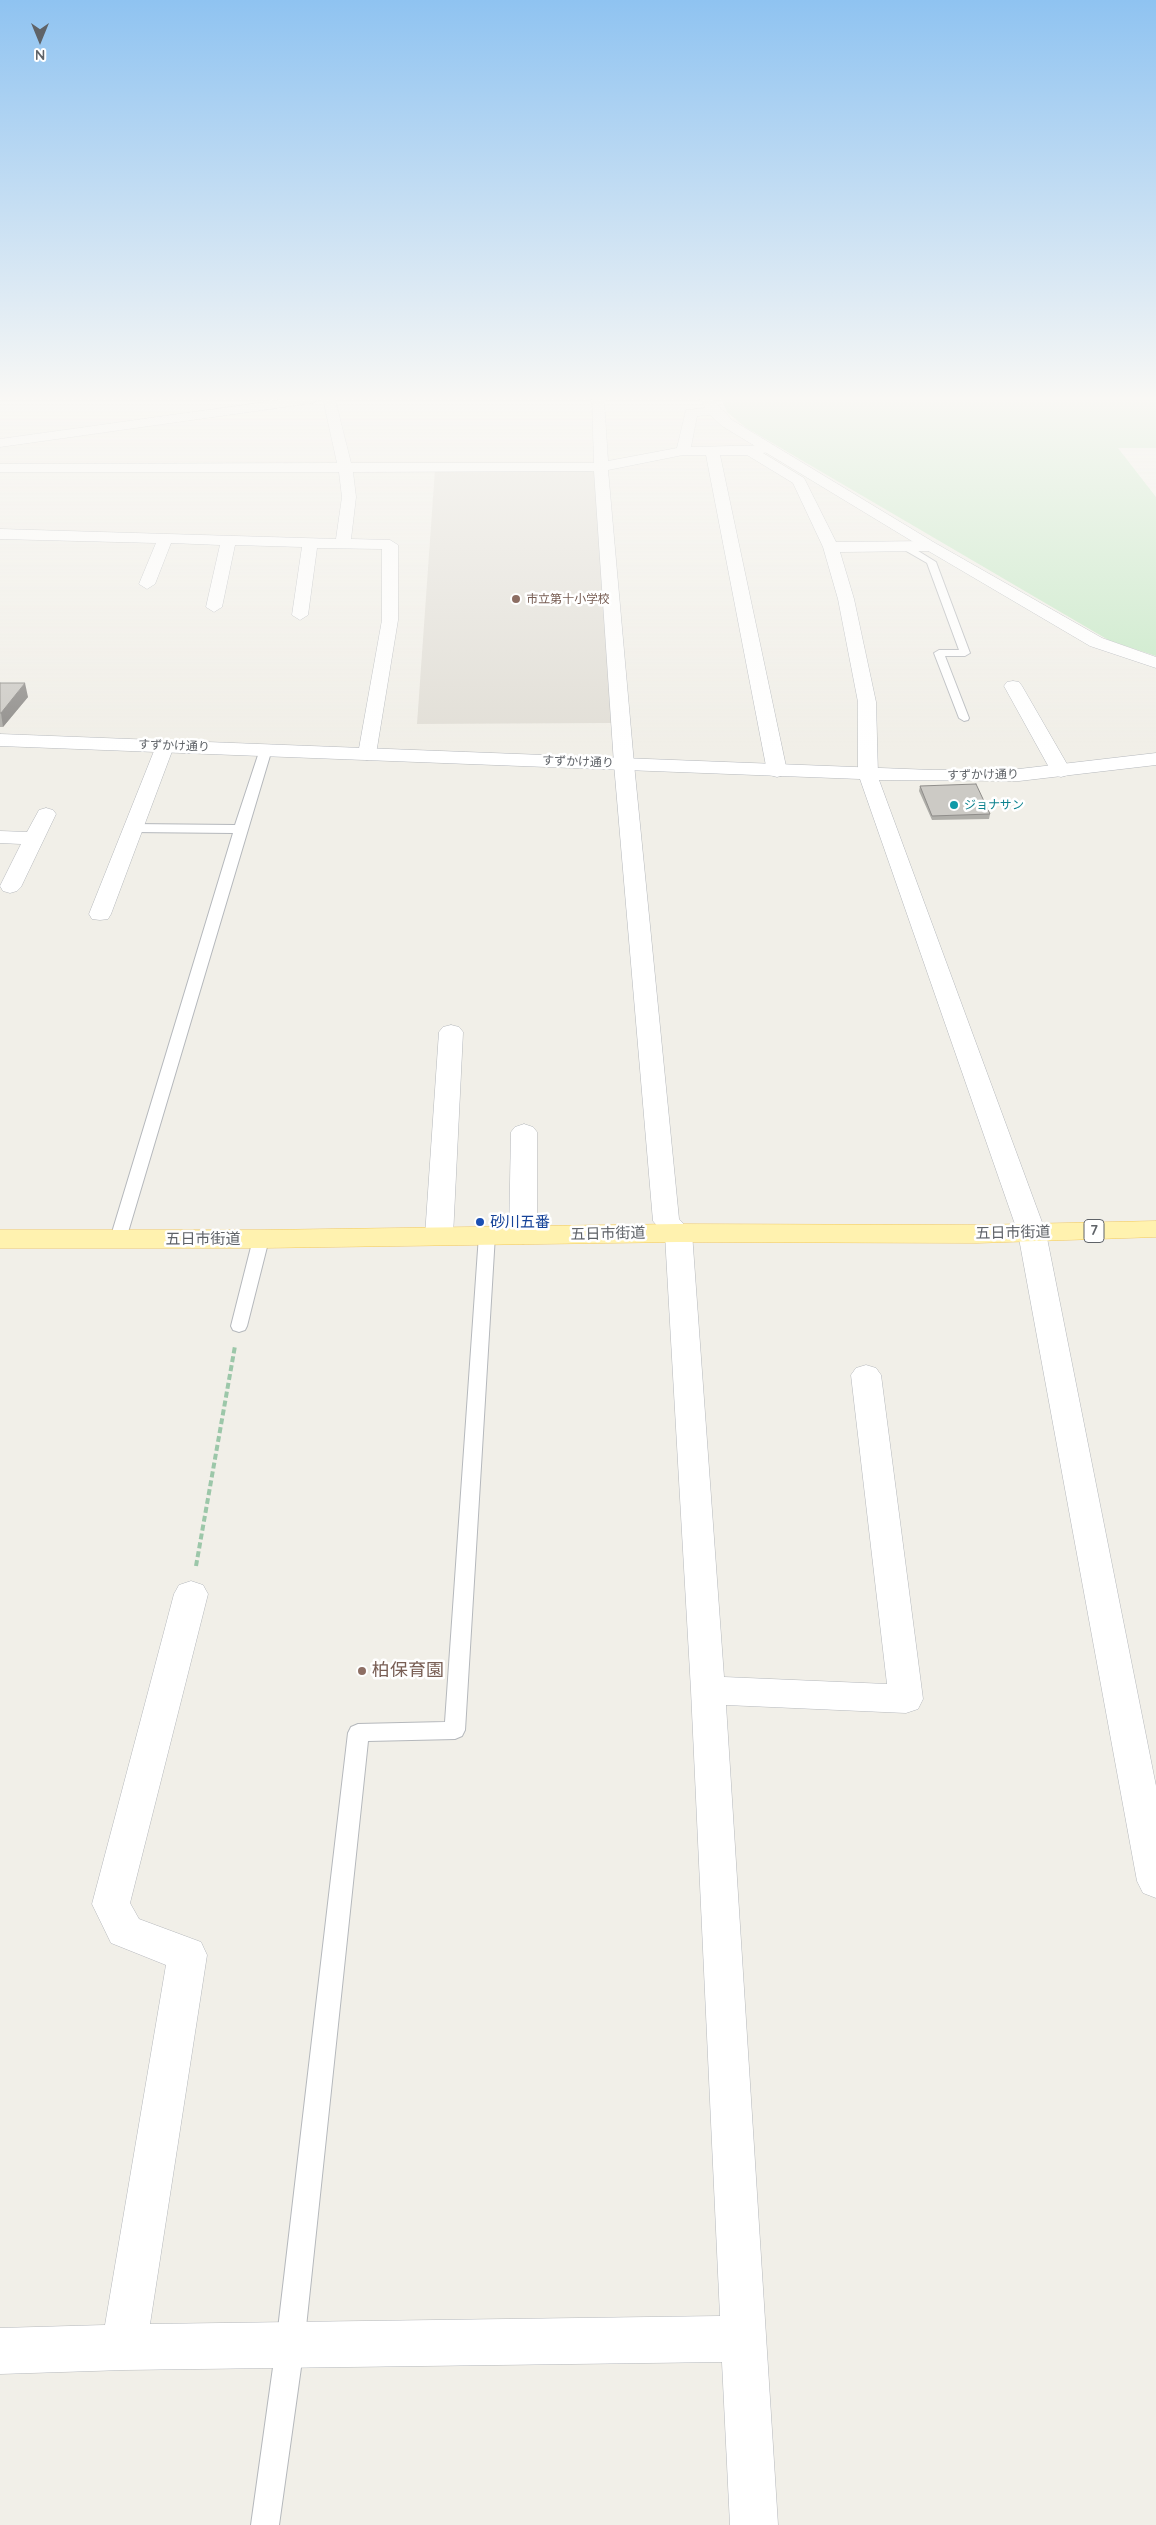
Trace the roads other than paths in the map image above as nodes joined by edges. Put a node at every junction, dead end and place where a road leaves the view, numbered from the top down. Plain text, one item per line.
1 (346, 517) edge
2 (605, 517) edge
3 (725, 517) edge
4 (816, 517) edge
5 (882, 517) edge
6 (0, 534) edge
7 (165, 539) junction
8 (228, 541) junction
9 (310, 543) junction
10 (342, 544) junction
11 (904, 546) junction
12 (930, 546) junction
13 (831, 547) junction
14 (147, 584) dead end
15 (214, 607) dead end
16 (300, 615) dead end
17 (1156, 662) edge
18 (1013, 686) dead end
19 (964, 718) dead end
20 (0, 740) edge
21 (164, 746) junction
22 (266, 749) junction
23 (366, 754) junction
24 (1156, 759) edge
25 (624, 764) junction
26 (777, 771) junction
27 (1061, 771) junction
28 (868, 775) junction
29 (46, 814) dead end
30 (132, 828) junction
31 (240, 829) junction
32 (0, 837) edge
33 (34, 838) junction
34 (10, 887) dead end
35 (100, 914) dead end
36 (451, 1032) dead end
37 (524, 1132) dead end
38 (1156, 1229) edge
39 (678, 1233) junction
40 (1032, 1233) junction
41 (487, 1235) junction
42 (523, 1235) junction
43 (439, 1236) junction
44 (118, 1238) junction
45 (0, 1239) edge
46 (261, 1239) junction
47 (239, 1326) road end
48 (866, 1375) dead end
49 (191, 1594) road end
50 (708, 1690) junction
51 (1156, 1881) edge
52 (745, 2340) junction
53 (124, 2346) junction
54 (290, 2346) junction
55 (0, 2351) edge
56 (265, 2525) edge
57 (754, 2525) edge

1 - 10 street
2 - 25 street
3 - 26 street
4 - 13 street
5 - 12 street
6 - 7 street
7 - 8 street
7 - 14 street
8 - 9 street
8 - 15 street
9 - 10 street
9 - 16 street
10 - 23 street
11 - 12 street
11 - 13 street
11 - 19 lane
12 - 17 street
13 - 28 street
18 - 27 street
20 - 21 street, すずかけ通り
21 - 22 street, すずかけ通り
21 - 30 street
22 - 23 street, すずかけ通り
22 - 31 lane
23 - 25 street, すずかけ通り
24 - 27 street, すずかけ通り
25 - 26 street, すずかけ通り
25 - 39 street
26 - 28 street, すずかけ通り
27 - 28 street, すずかけ通り
28 - 40 street
29 - 33 street
30 - 31 lane
30 - 35 street
31 - 44 lane
32 - 33 street
33 - 34 street
36 - 43 street
37 - 42 street
38 - 40 main road, 五日市街道 / 7
39 - 40 main road, 五日市街道 / 7
39 - 42 main road, 五日市街道 / 7
39 - 50 street
40 - 51 street
41 - 42 main road, 五日市街道 / 7
41 - 43 main road, 五日市街道 / 7
41 - 54 lane
43 - 46 main road, 五日市街道 / 7
44 - 45 main road, 五日市街道 / 7
44 - 46 main road, 五日市街道 / 7
46 - 47 lane
48 - 50 street
49 - 53 street
50 - 52 street
52 - 54 street
52 - 57 street
53 - 54 street
53 - 55 street
54 - 56 lane

